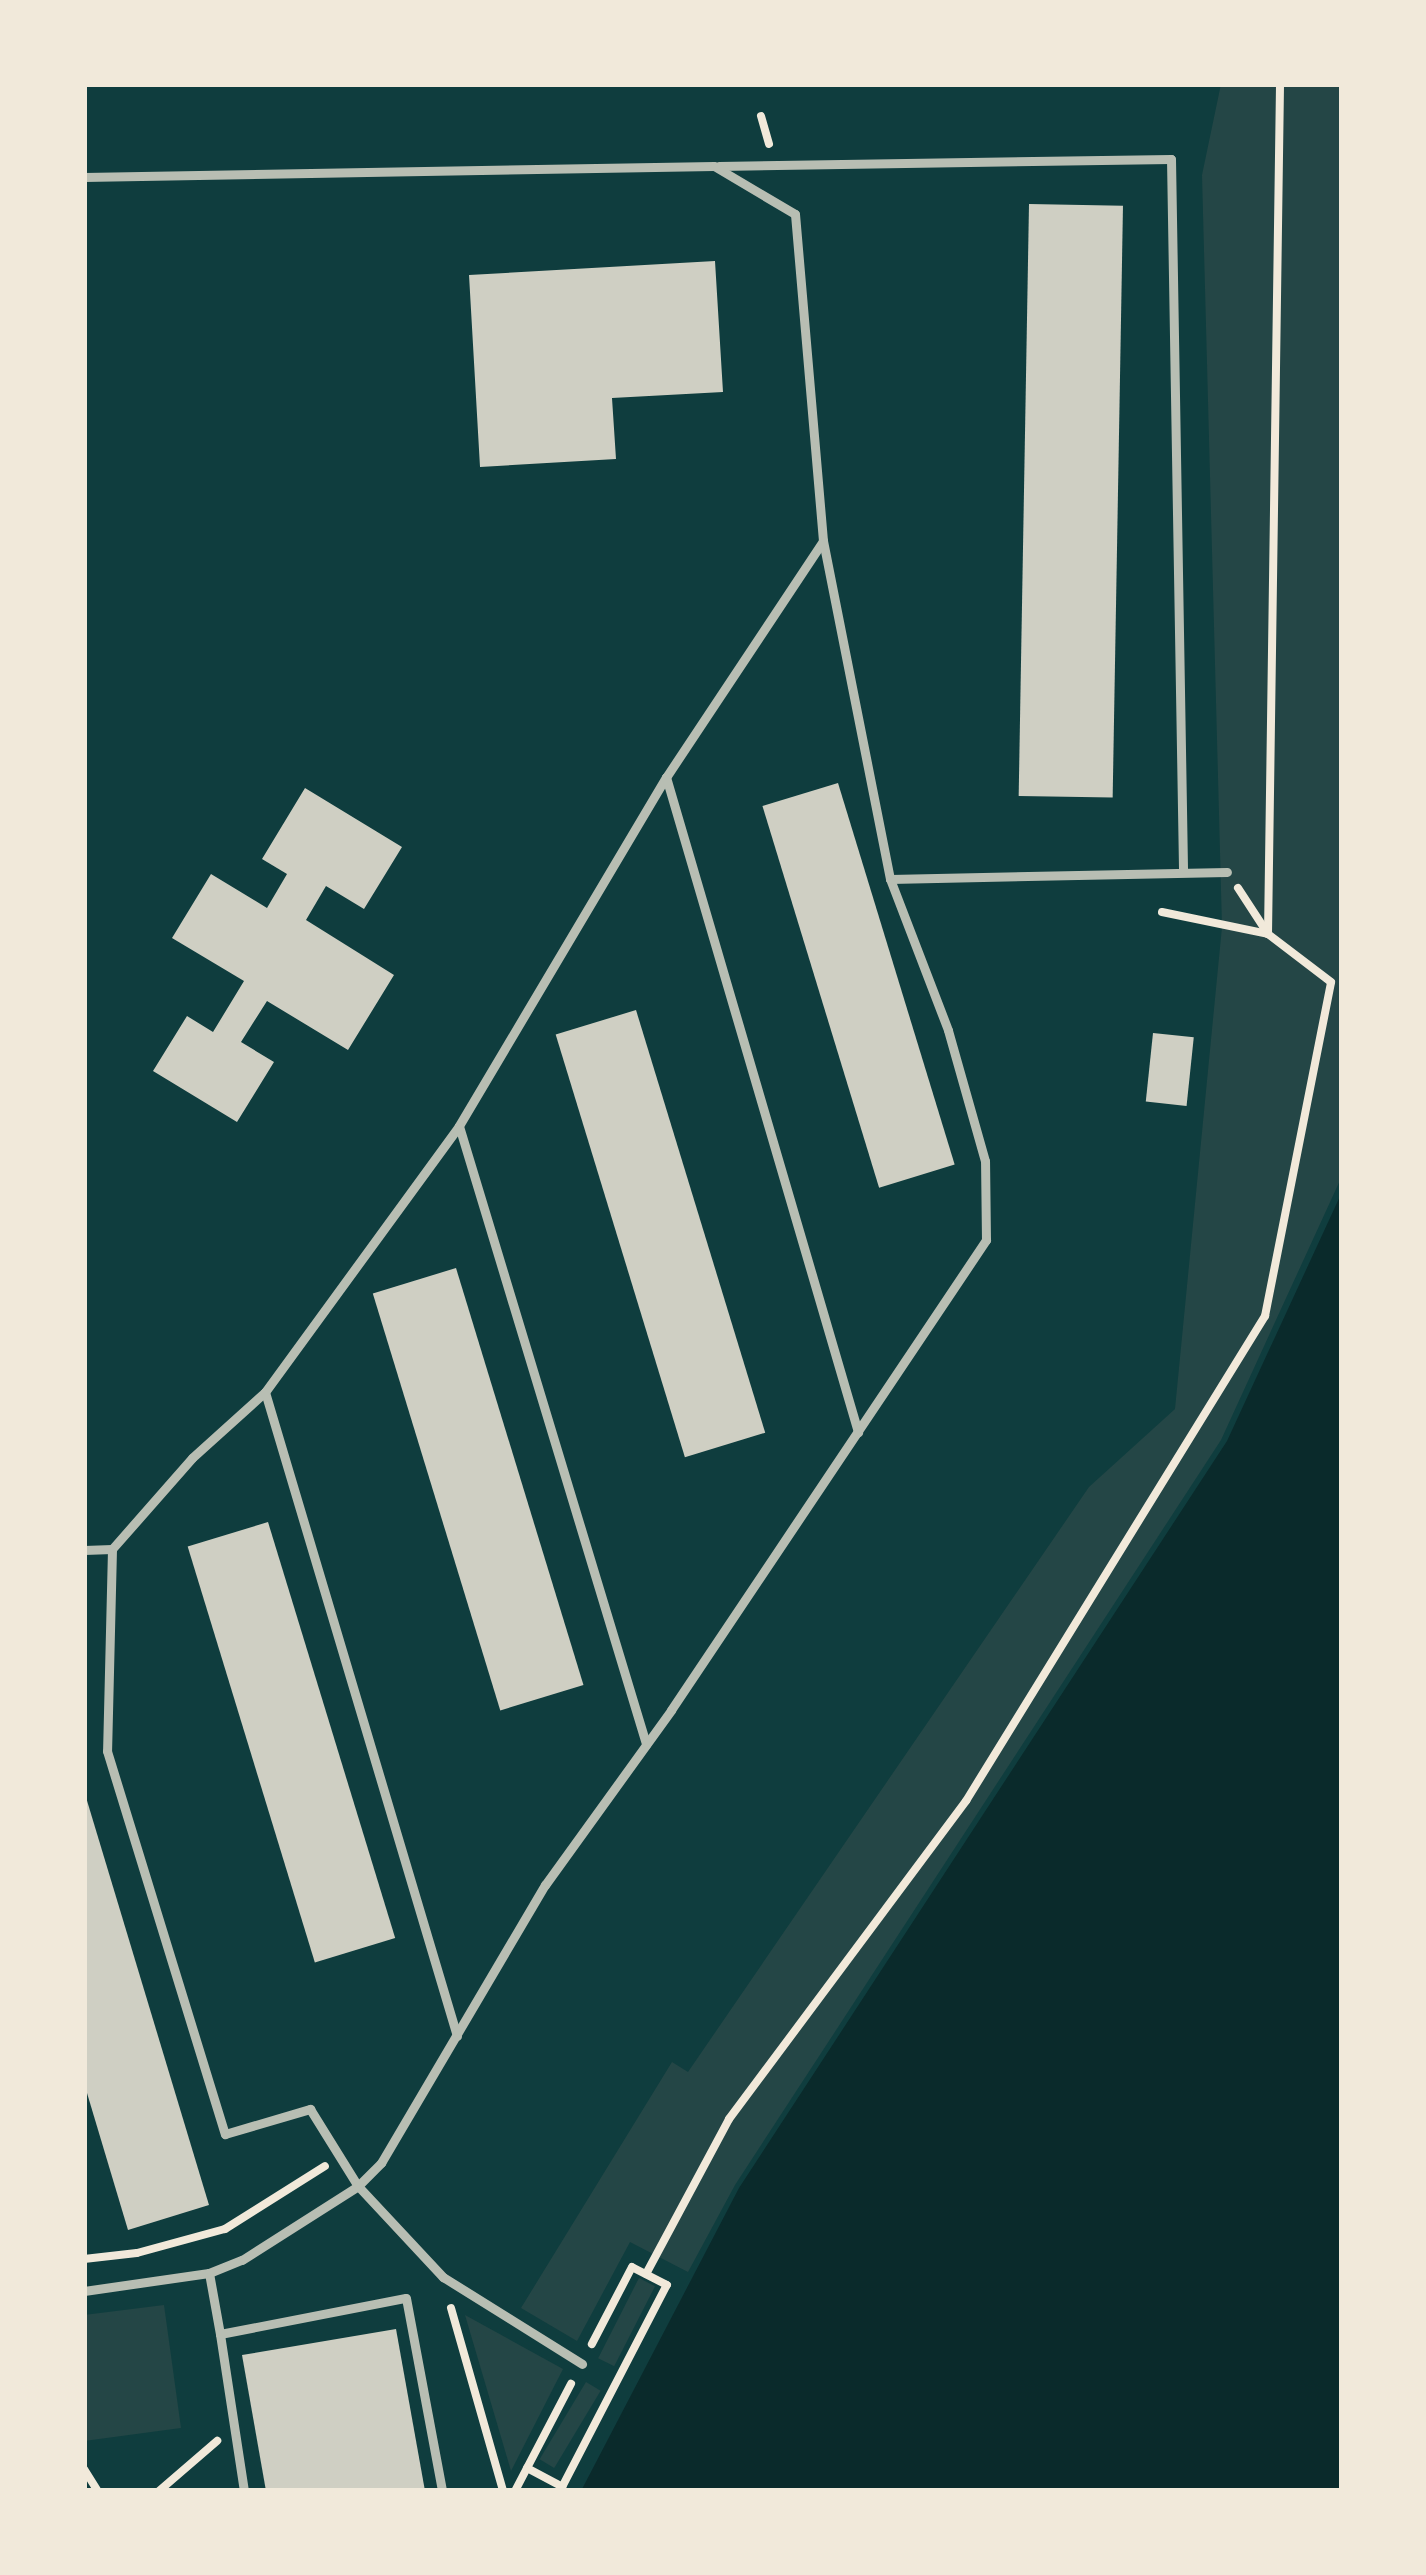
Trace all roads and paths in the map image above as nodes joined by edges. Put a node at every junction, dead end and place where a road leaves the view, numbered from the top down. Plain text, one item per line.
1 (1280, 84) edge
2 (714, 166) junction
3 (84, 177) edge
4 (823, 541) junction
5 (666, 777) junction
6 (1184, 870) junction
7 (1227, 872) joint
8 (890, 879) junction
9 (1162, 912) dead end
10 (1268, 934) junction
11 (459, 1126) junction
12 (265, 1392) junction
13 (858, 1432) junction
14 (84, 1550) edge
15 (112, 1550) junction
16 (646, 1744) junction
17 (457, 2036) junction
18 (340, 2156) junction
19 (358, 2186) junction
20 (84, 2259) edge
21 (209, 2273) junction
22 (646, 2274) dead end
23 (443, 2277) junction
24 (84, 2291) edge
25 (220, 2334) junction
26 (582, 2364) dead end
27 (234, 2427) junction
28 (527, 2468) dead end
29 (84, 2469) edge
30 (562, 2487) dead end
31 (98, 2491) edge
32 (159, 2491) edge
33 (244, 2491) edge
34 (442, 2491) edge
35 (503, 2491) edge

1 - 10 path
2 - 3 lane
2 - 4 lane
2 - 6 lane
4 - 5 lane
4 - 8 lane
5 - 11 lane
5 - 13 lane
6 - 7 lane
6 - 8 lane
7 - 10 path
8 - 13 lane
9 - 10 path
10 - 22 path
11 - 12 lane
11 - 16 lane
12 - 15 lane
12 - 17 lane
13 - 16 lane
14 - 15 lane
15 - 18 lane
16 - 17 lane
17 - 19 lane
18 - 19 lane
18 - 20 path
19 - 21 lane
19 - 23 lane
21 - 24 lane
21 - 25 lane
23 - 26 lane
23 - 35 path
25 - 27 lane
25 - 34 lane
27 - 32 path
27 - 33 lane
28 - 30 path
29 - 31 path

